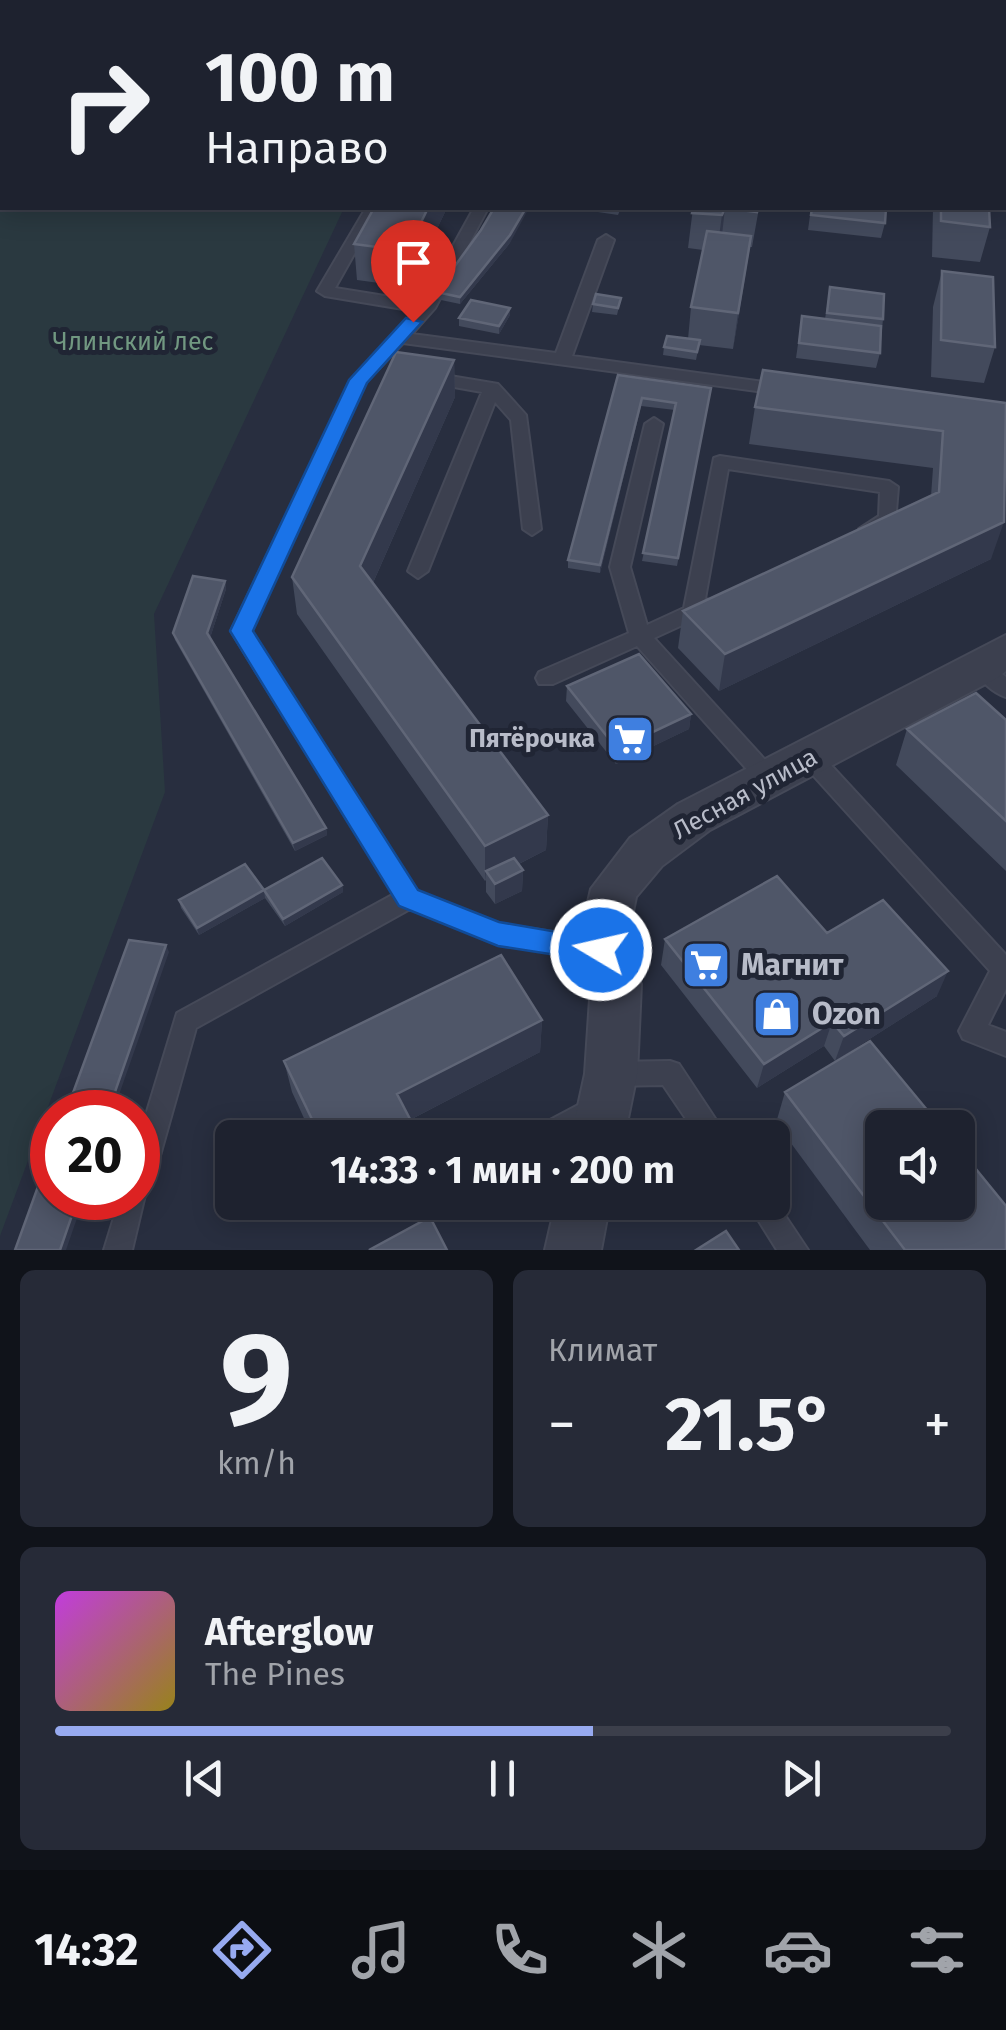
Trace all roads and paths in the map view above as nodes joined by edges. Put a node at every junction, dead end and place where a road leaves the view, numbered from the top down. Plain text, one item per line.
1 (371, 210) edge
2 (480, 210) edge
3 (606, 240) dead end
4 (426, 308) junction
5 (399, 337) junction
6 (562, 359) junction
7 (388, 371) junction
8 (492, 388) junction
9 (813, 394) edge
10 (654, 424) dead end
11 (532, 528) dead end
12 (852, 536) edge
13 (418, 571) dead end
14 (728, 595) edge
15 (693, 612) junction
16 (640, 636) junction
17 (998, 668) edge
18 (546, 678) dead end
19 (810, 757) junction
20 (768, 778) junction
21 (409, 898) junction
22 (601, 950) junction
23 (1004, 971) edge
24 (1006, 1044) edge
25 (604, 1106) edge
26 (160, 1109) edge
27 (577, 1120) edge
28 (703, 1120) edge
29 (127, 1220) edge
30 (579, 1220) edge
31 (773, 1220) edge
32 (118, 1250) edge
33 (572, 1250) edge
34 (794, 1250) edge

1 - 4 lane
2 - 4 lane
3 - 6 lane
4 - 5 lane
5 - 6 lane
5 - 7 lane
6 - 9 lane
7 - 8 lane
7 - 21 lane
8 - 11 lane
8 - 13 lane
10 - 16 lane
12 - 15 lane
14 - 15 lane
15 - 16 lane
16 - 18 lane
16 - 20 lane
17 - 19 street, Лесная улица
19 - 20 street, Лесная улица
19 - 23 lane
20 - 22 street, Лесная улица
21 - 22 lane
21 - 26 lane
22 - 25 street, Лесная улица
23 - 24 lane
25 - 27 lane
25 - 28 lane
29 - 32 lane
30 - 33 street
31 - 34 lane

